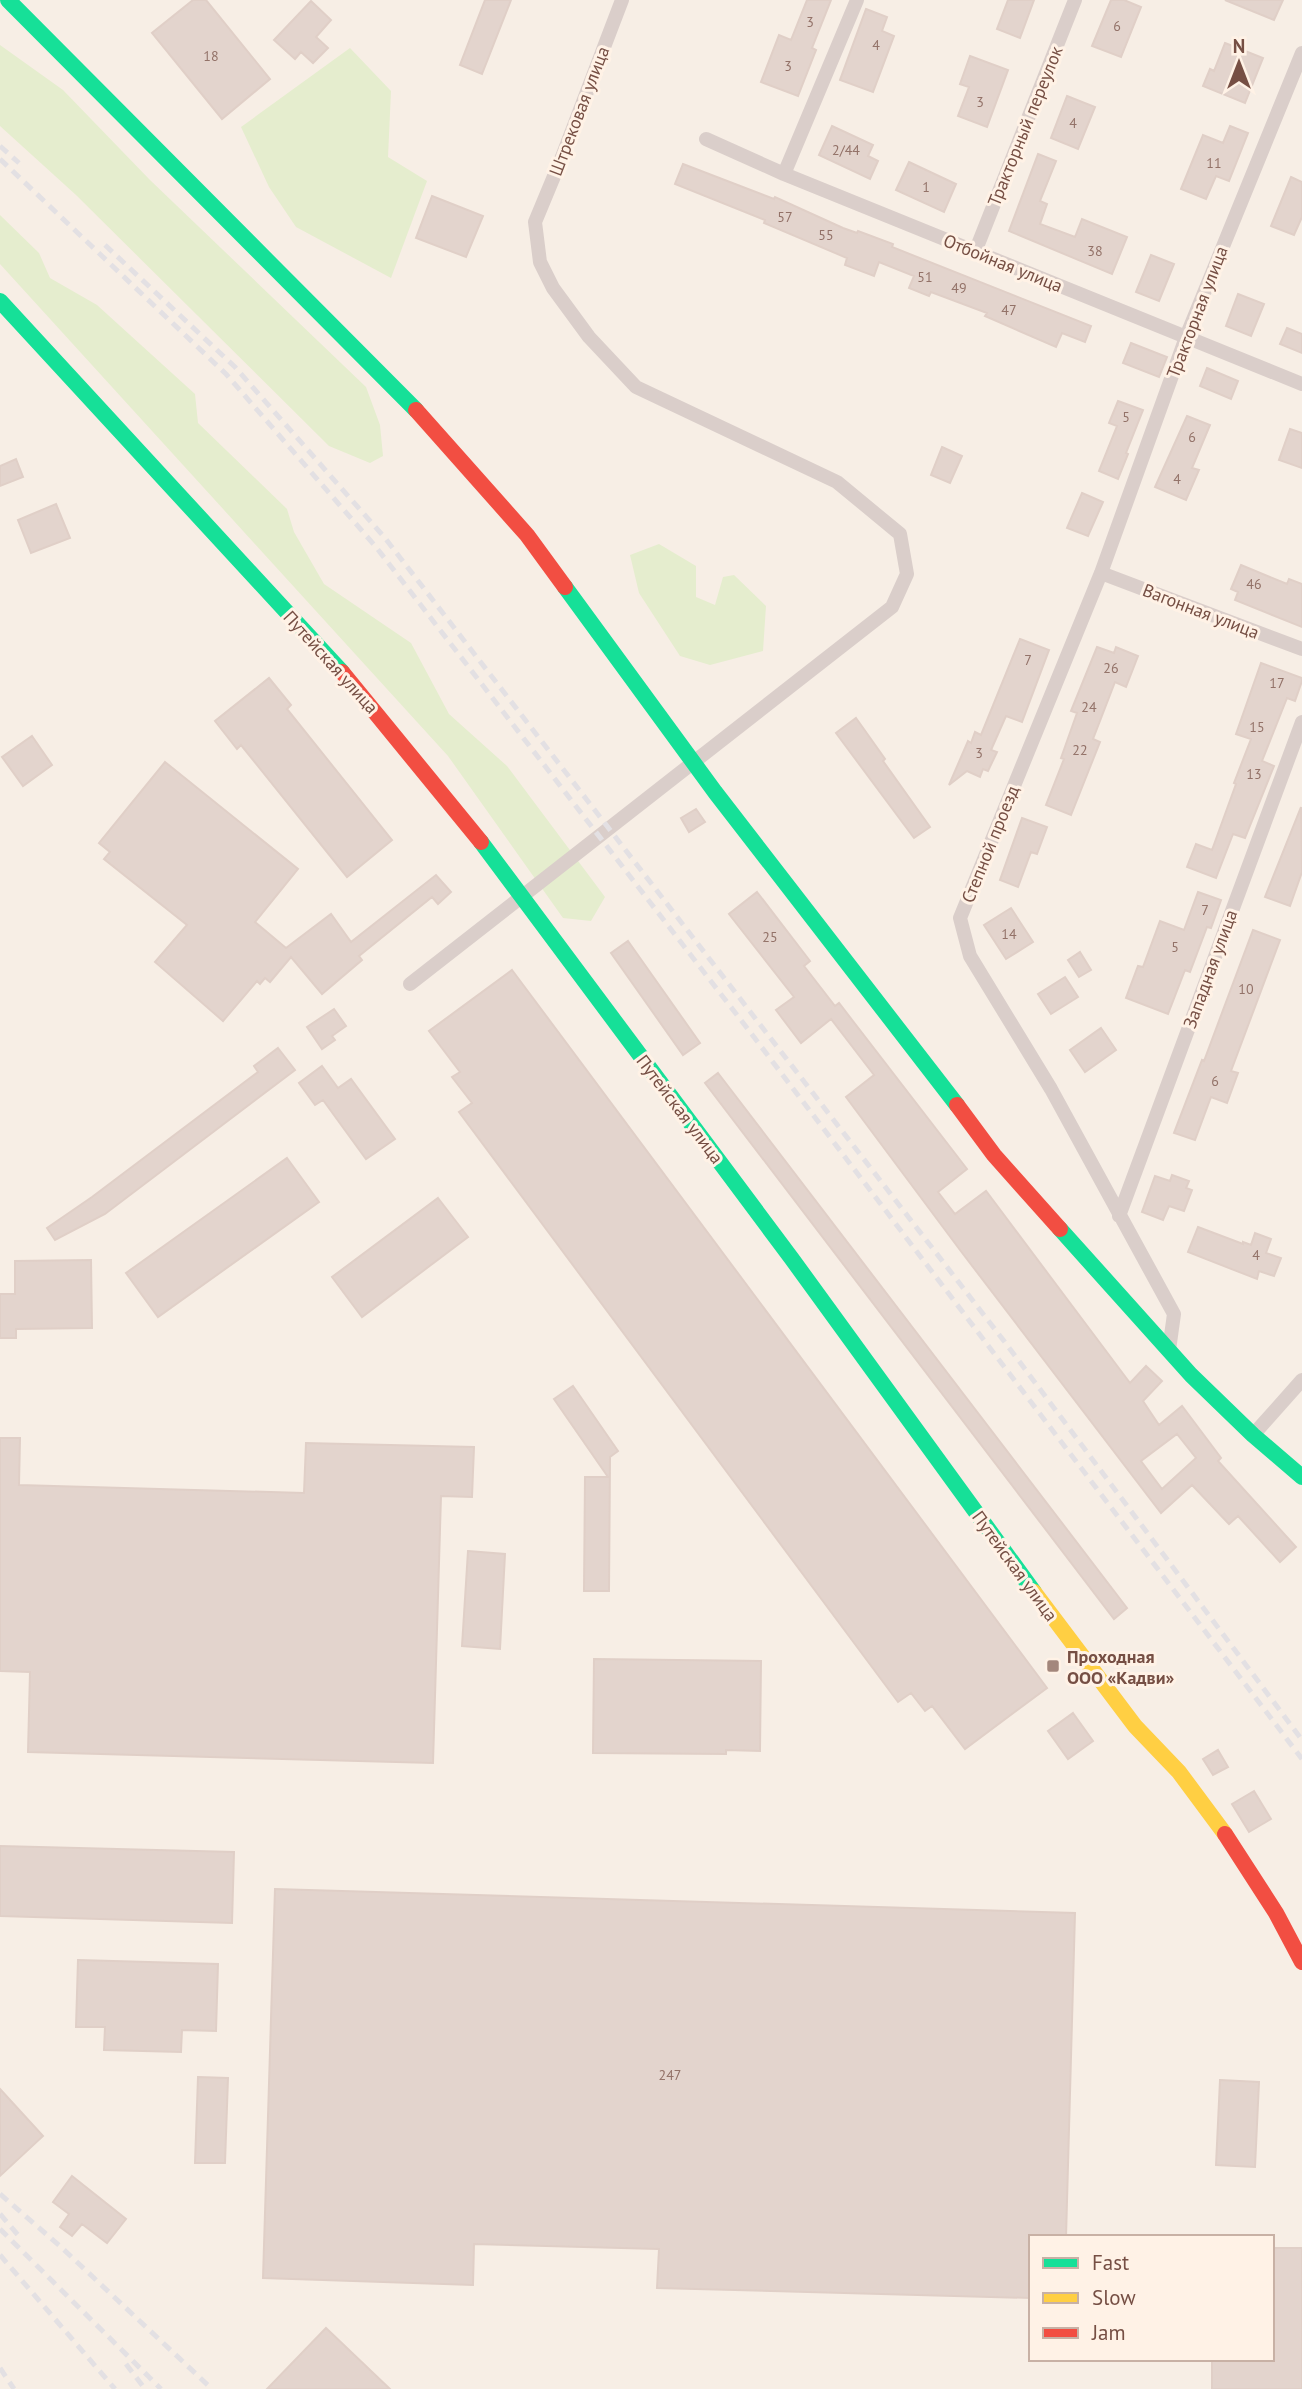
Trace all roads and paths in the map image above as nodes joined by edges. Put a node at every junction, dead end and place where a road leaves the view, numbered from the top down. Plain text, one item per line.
1 (8, 0) edge
2 (622, 0) edge
3 (857, 0) edge
4 (1075, 0) edge
5 (1302, 53) edge
6 (706, 139) dead end
7 (784, 174) junction
8 (975, 252) junction
9 (0, 301) edge
10 (1186, 337) junction
11 (1302, 384) edge
12 (1101, 573) junction
13 (1302, 649) edge
14 (1302, 722) edge
15 (410, 984) dead end
16 (1119, 1216) junction
17 (1169, 1350) junction
18 (1302, 1380) edge
19 (1253, 1435) junction
20 (1302, 1477) edge
21 (1302, 1962) edge

1 - 17 main road
2 - 15 street, Штрековая улица
3 - 7 street
4 - 8 street, Тракторный переулок
5 - 10 street, Тракторная улица
6 - 7 street, Отбойная улица
7 - 8 street, Отбойная улица
8 - 10 street, Отбойная улица
9 - 21 main road, Путейская улица
10 - 11 street, Отбойная улица
10 - 12 street, Тракторная улица
12 - 13 street, Вагонная улица
12 - 16 street, Степной проезд
14 - 16 street, Западная улица
16 - 17 street, Степной проезд
17 - 19 main road
18 - 19 street
19 - 20 main road

